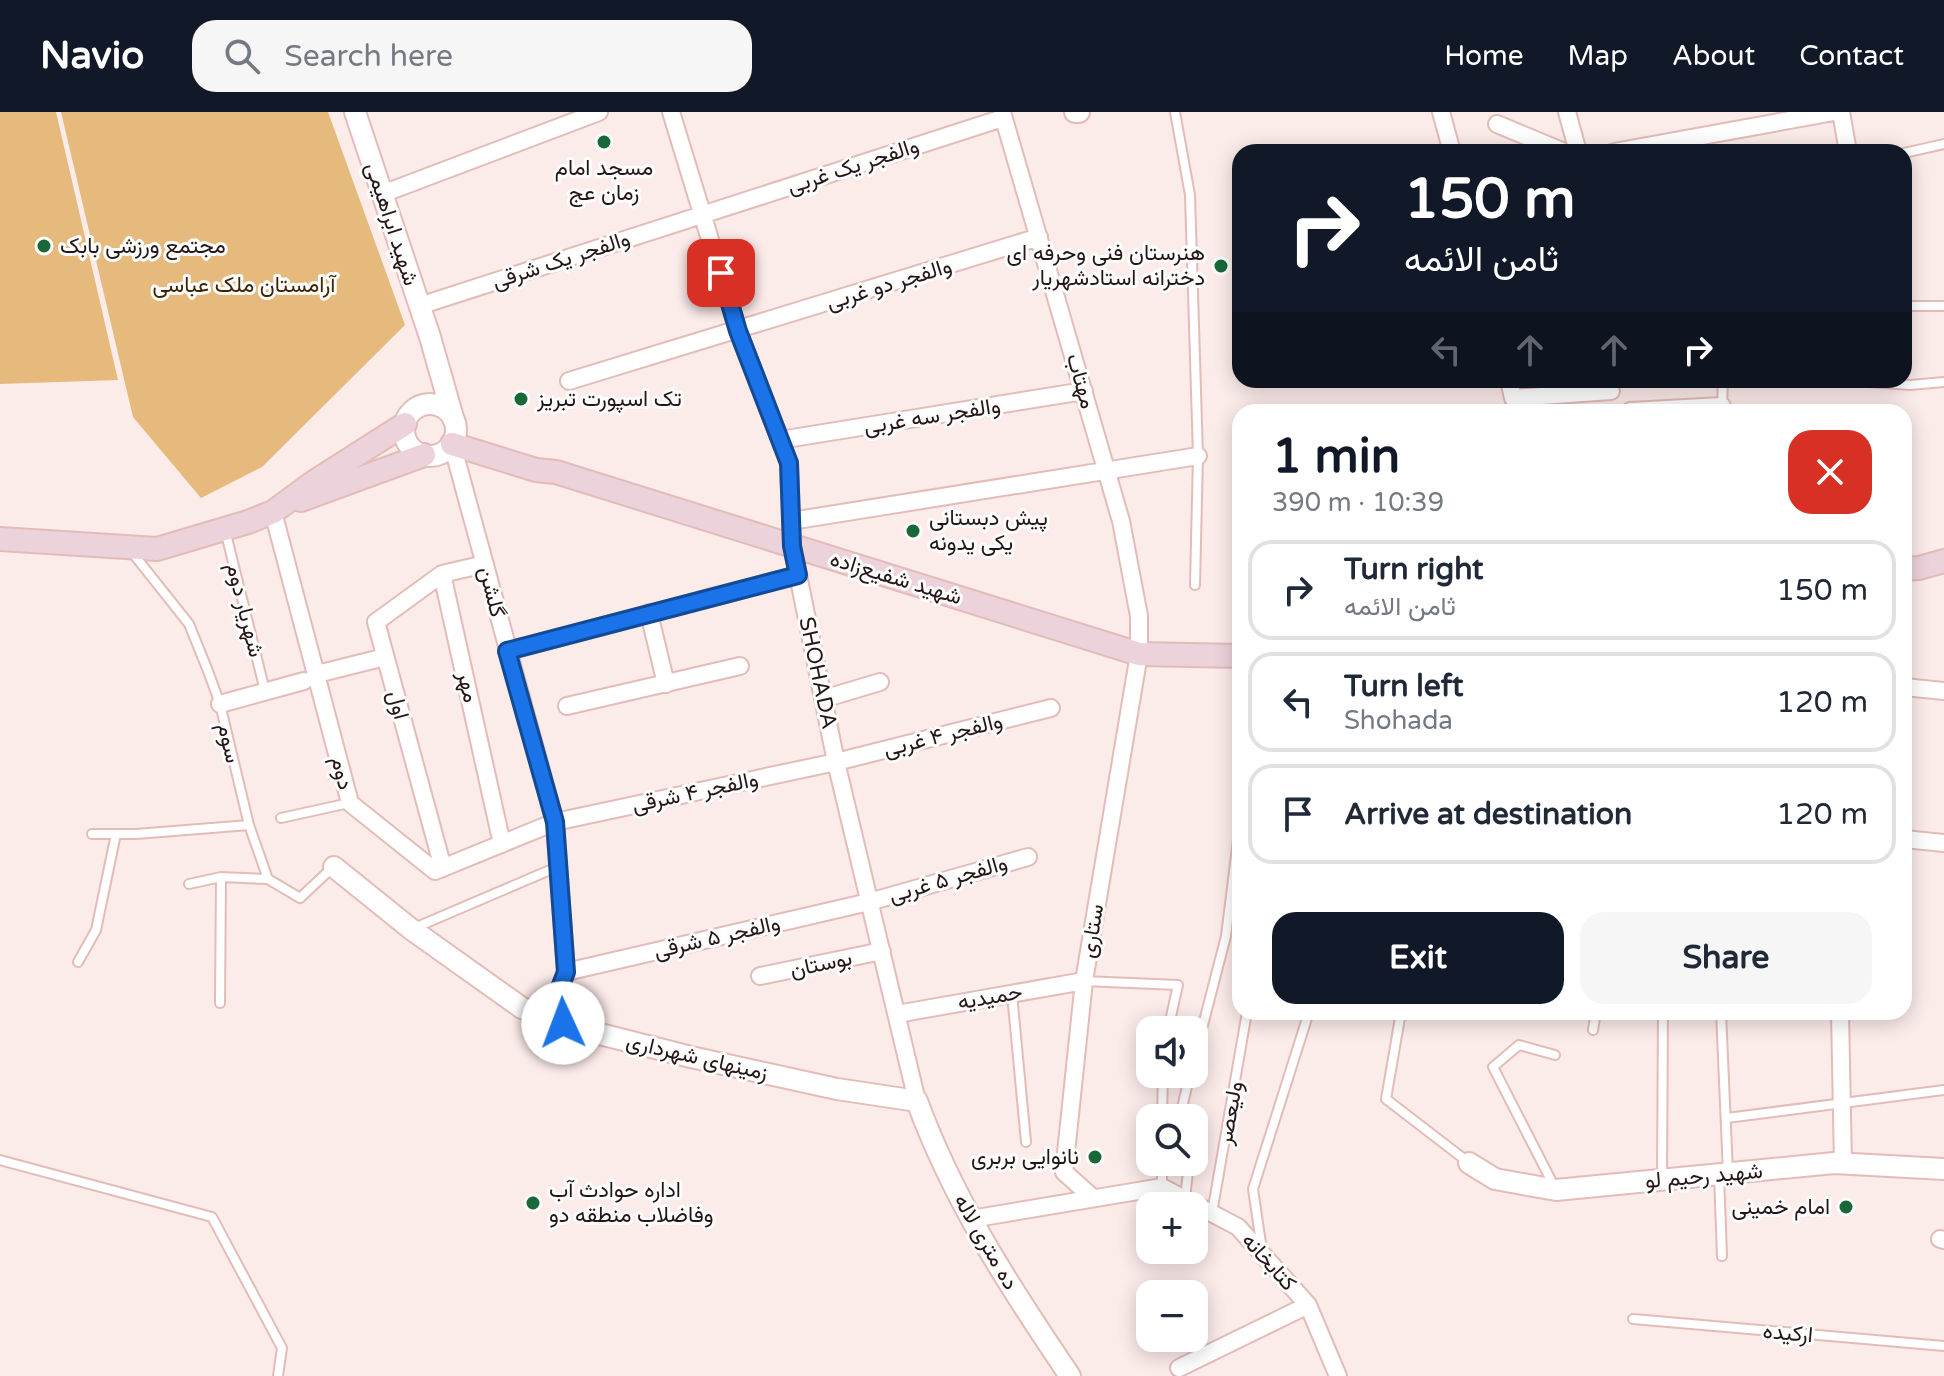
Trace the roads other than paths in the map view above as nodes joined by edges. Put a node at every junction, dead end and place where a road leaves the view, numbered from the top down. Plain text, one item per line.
1 (355, 112) edge
2 (599, 112) edge
3 (671, 112) edge
4 (1175, 112) edge
5 (1441, 112) edge
6 (1567, 112) edge
7 (1834, 112) edge
8 (1841, 112) edge
9 (1003, 115) edge
10 (1497, 124) dead end
11 (1450, 144) edge
12 (1545, 144) edge
13 (1576, 144) edge
14 (1658, 144) edge
15 (1847, 144) edge
16 (1944, 144) edge
17 (1912, 151) edge
18 (382, 194) junction
19 (703, 215) junction
20 (1039, 237) junction
21 (419, 306) junction
22 (1912, 306) edge
23 (1944, 306) edge
24 (738, 331) junction
25 (430, 337) junction
26 (569, 381) dead end
27 (1944, 382) edge
28 (1912, 385) edge
29 (1511, 388) edge
30 (1595, 388) edge
31 (1084, 391) junction
32 (429, 405) junction
33 (405, 424) junction
34 (454, 433) junction
35 (780, 440) junction
36 (424, 455) junction
37 (1198, 456) junction
38 (1107, 470) junction
39 (277, 509) junction
40 (791, 521) junction
41 (225, 529) junction
42 (0, 539) edge
43 (792, 546) junction
44 (128, 547) junction
45 (1944, 561) edge
46 (485, 564) junction
47 (1912, 568) edge
48 (442, 574) junction
49 (798, 575) junction
50 (1195, 585) dead end
51 (649, 613) junction
52 (507, 651) junction
53 (1139, 654) junction
54 (1232, 656) edge
55 (385, 657) junction
56 (740, 666) dead end
57 (310, 677) junction
58 (880, 682) dead end
59 (666, 684) junction
60 (1912, 688) edge
61 (1944, 691) edge
62 (266, 692) junction
63 (823, 699) junction
64 (220, 704) junction
65 (567, 706) dead end
66 (1051, 708) dead end
67 (836, 762) junction
68 (350, 803) junction
69 (281, 818) dead end
70 (555, 822) junction
71 (249, 825) junction
72 (92, 834) dead end
73 (116, 834) junction
74 (1912, 840) edge
75 (1944, 843) edge
76 (502, 844) junction
77 (1028, 857) dead end
78 (558, 866) junction
79 (334, 867) joint
80 (443, 868) junction
81 (221, 877) junction
82 (268, 879) junction
83 (189, 884) dead end
84 (1232, 888) edge
85 (869, 902) junction
86 (411, 929) junction
87 (882, 951) junction
88 (78, 962) dead end
89 (566, 972) junction
90 (760, 976) dead end
91 (1084, 981) junction
92 (1011, 994) junction
93 (220, 1003) dead end
94 (897, 1014) junction
95 (1171, 1016) edge
96 (1205, 1016) edge
97 (1246, 1020) edge
98 (1306, 1020) edge
99 (1400, 1020) edge
100 (1595, 1020) edge
101 (1663, 1020) edge
102 (1721, 1020) edge
103 (1840, 1020) edge
104 (563, 1023) junction
105 (1593, 1030) dead end
106 (1555, 1055) dead end
107 (1944, 1090) edge
108 (917, 1101) junction
109 (1842, 1101) junction
110 (1727, 1118) junction
111 (1026, 1142) dead end
112 (0, 1160) edge
113 (1469, 1163) joint
114 (1843, 1164) junction
115 (1944, 1169) edge
116 (1724, 1174) junction
117 (1162, 1176) edge
118 (1662, 1180) junction
119 (1162, 1187) junction
120 (1556, 1190) junction
121 (1172, 1192) edge
122 (1093, 1198) junction
123 (1208, 1212) edge
124 (1212, 1214) junction
125 (971, 1219) junction
126 (1263, 1255) junction
127 (1722, 1256) dead end
128 (1308, 1305) junction
129 (1633, 1319) dead end
130 (1944, 1346) edge
131 (1179, 1368) dead end
132 (278, 1376) edge
133 (1070, 1376) edge
134 (1338, 1376) edge

1 - 18 street, شهید ابراهیمی
2 - 18 street
3 - 19 street, SHOHADA
4 - 37 lane
5 - 11 street
6 - 13 street
7 - 14 street
8 - 15 street
9 - 19 street, والفجر یک غربی
9 - 20 street, مهتاب
10 - 12 street
16 - 17 lane
18 - 21 street, شهید ابراهیمی
19 - 21 street, والفجر یک شرقی
19 - 24 street, SHOHADA
20 - 24 street, والفجر دو غربی
20 - 31 street, مهتاب
21 - 25 street, شهید ابراهیمی
22 - 23 lane
24 - 26 street, والفجر دو غربی
24 - 35 street, SHOHADA
25 - 32 street, شهید ابراهیمی
25 - 34 street, شهید ابراهیمی
27 - 28 lane
29 - 30 street
31 - 35 street, والفجر سه غربی
31 - 38 street, مهتاب
32 - 33 street
32 - 34 street
33 - 36 street
33 - 39 main road
34 - 36 street
34 - 43 main road, شهید شفیع‌زاده
34 - 46 street, گلشن
35 - 40 street, SHOHADA
36 - 39 main road
37 - 38 street
37 - 50 lane
38 - 40 street
38 - 53 street, مهتاب
39 - 41 main road
39 - 57 street, دوم
40 - 43 street, SHOHADA
41 - 44 main road
41 - 62 lane, شهریار دوم
42 - 44 main road
43 - 49 street, SHOHADA
43 - 53 main road, شهید شفیع‌زاده
44 - 64 lane, سوم
45 - 47 main road
46 - 48 street
46 - 52 street, گلشن
48 - 55 street, اول
48 - 76 street, مهر
49 - 51 street
49 - 63 street, SHOHADA
51 - 52 street
51 - 59 street
52 - 70 street, گلشن
53 - 54 main road, شهید شفیع‌زاده
53 - 91 street, ستاری
55 - 57 street
55 - 80 street, اول
56 - 59 street
57 - 62 street
57 - 68 street, دوم
58 - 63 street
59 - 65 street
60 - 61 street
62 - 64 street
63 - 67 street, SHOHADA
64 - 71 lane, سوم
66 - 67 street, والفجر ۴ غربی
67 - 70 street, والفجر ۴ شرقی
67 - 85 street, SHOHADA
68 - 69 lane
68 - 80 street, دوم
70 - 76 street
70 - 78 street, گلشن
71 - 73 lane
71 - 82 lane, سوم
72 - 73 lane
73 - 88 lane
74 - 75 street
76 - 80 street
77 - 85 street, والفجر ۵ غربی
78 - 86 lane
78 - 89 street, گلشن
79 - 82 lane
79 - 86 street, زمینهای شهرداری
81 - 82 lane
81 - 83 lane
81 - 93 lane
84 - 96 lane
85 - 87 street, SHOHADA
85 - 89 street, والفجر ۵ شرقی
86 - 104 street, زمینهای شهرداری
87 - 90 street, بوستان
87 - 94 street, SHOHADA
89 - 104 street, گلشن
91 - 92 street, حمیدیه
91 - 95 lane
91 - 122 street, ستاری
92 - 94 street, حمیدیه
92 - 111 lane
94 - 108 street, SHOHADA
97 - 124 lane, ولیعصر
98 - 126 lane
99 - 113 lane
100 - 105 lane
101 - 118 lane
102 - 110 lane
103 - 109 street
104 - 108 street, زمینهای شهرداری
106 - 120 lane
107 - 109 lane
108 - 125 street, ده متری لاله
109 - 110 lane
109 - 114 street
110 - 116 lane
112 - 132 lane
113 - 120 street, شهید رحیم لو
114 - 115 street, شهید رحیم لو
114 - 116 street, شهید رحیم لو
116 - 118 street, شهید رحیم لو
116 - 127 lane
117 - 119 lane
118 - 120 street, شهید رحیم لو
119 - 121 street, کتابخانه
119 - 122 street
122 - 125 street
123 - 124 street, کتابخانه
124 - 126 street, کتابخانه
125 - 133 street, ده متری لاله
126 - 128 street, کتابخانه
128 - 131 street
128 - 134 street, کتابخانه
129 - 130 lane, ارکیده

